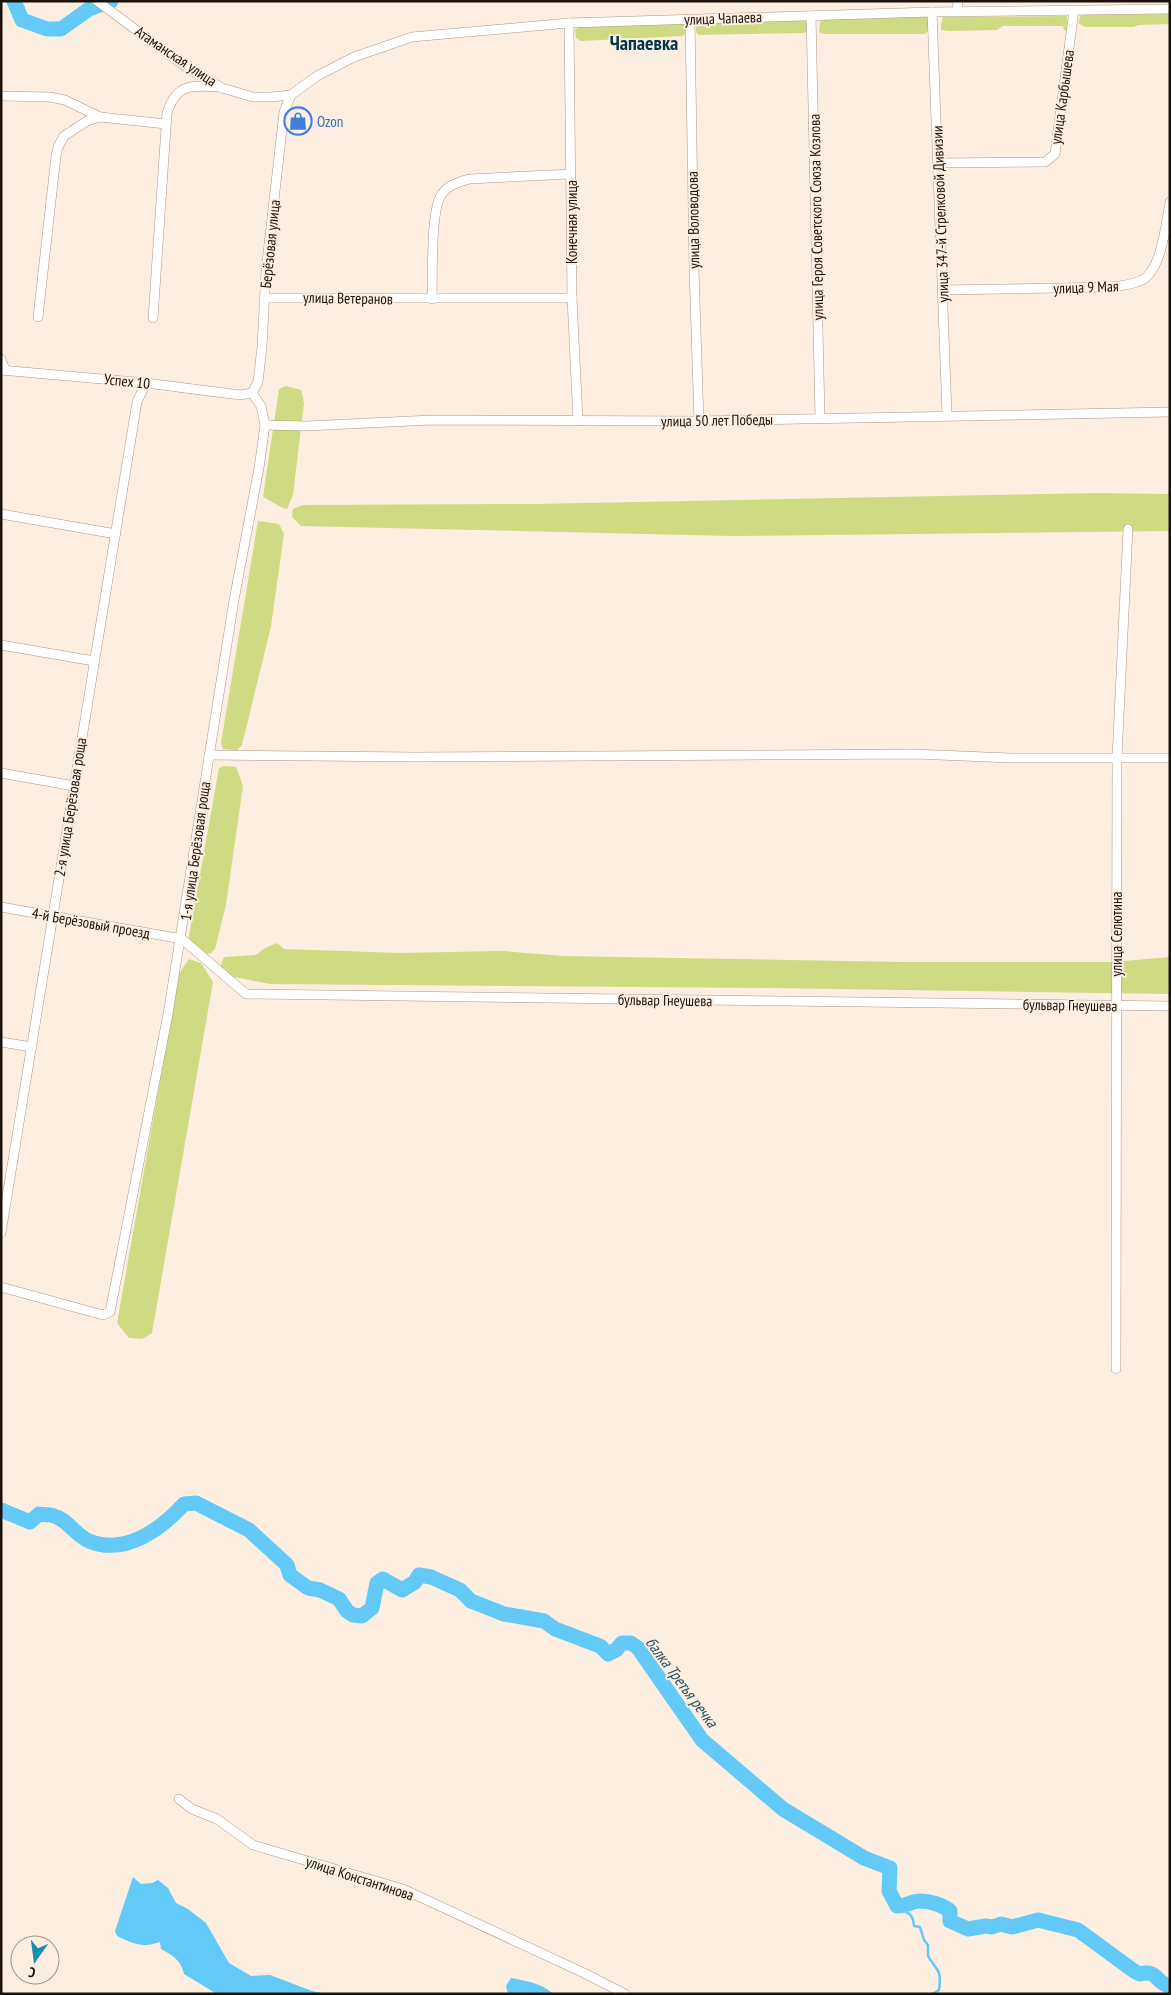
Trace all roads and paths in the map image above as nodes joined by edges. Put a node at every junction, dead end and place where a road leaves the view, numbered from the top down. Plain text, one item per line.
1 (98, 1) edge
2 (958, 1) edge
3 (1170, 9) edge
4 (1074, 10) junction
5 (932, 12) junction
6 (957, 12) junction
7 (811, 16) junction
8 (690, 19) junction
9 (569, 23) junction
10 (222, 88) junction
11 (291, 94) junction
12 (1, 96) edge
13 (100, 117) junction
14 (166, 124) junction
15 (938, 163) junction
16 (571, 174) junction
17 (1170, 202) edge
18 (943, 290) junction
19 (265, 298) junction
20 (572, 298) junction
21 (432, 299) junction
22 (38, 317) dead end
23 (153, 318) dead end
24 (1, 359) edge
25 (3, 370) edge
26 (146, 383) junction
27 (252, 393) junction
28 (1170, 412) edge
29 (947, 416) junction
30 (820, 418) junction
31 (699, 420) junction
32 (578, 421) junction
33 (265, 425) junction
34 (1, 514) edge
35 (1128, 530) dead end
36 (116, 534) junction
37 (1, 645) edge
38 (94, 661) junction
39 (209, 755) junction
40 (1117, 757) junction
41 (1170, 758) edge
42 (1, 773) edge
43 (74, 786) junction
44 (1, 907) edge
45 (52, 916) junction
46 (182, 939) junction
47 (1116, 1005) junction
48 (1170, 1006) edge
49 (1, 1042) edge
50 (32, 1047) junction
51 (6, 1174) edge
52 (1, 1233) edge
53 (1, 1288) edge
54 (1116, 1370) dead end
55 (179, 1799) dead end
56 (625, 1994) edge

1 - 10 street, Атаманская улица
2 - 6 street
3 - 4 street, улица Чапаева
4 - 6 street, улица Чапаева
4 - 15 street, улица Карбышева
5 - 6 street, улица Чапаева
5 - 7 street, улица Чапаева
5 - 15 street, улица 347-й Стрелковой Дивизии
7 - 8 street, улица Чапаева
7 - 30 street, улица Героя Советского Союза Козлова
8 - 9 street, улица Чапаева
8 - 31 street, улица Воловодова
9 - 11 street, улица Чапаева
9 - 16 street, Конечная улица
10 - 11 street, Атаманская улица
10 - 14 street
11 - 19 street, Берёзовая улица
12 - 13 street
13 - 14 street
13 - 22 street
14 - 23 street
15 - 18 street, улица 347-й Стрелковой Дивизии
16 - 20 street, Конечная улица
16 - 21 street
17 - 18 street, улица 9 Мая
18 - 29 street, улица 347-й Стрелковой Дивизии
19 - 21 street, улица Ветеранов
19 - 27 street, Берёзовая улица
20 - 21 street, улица Ветеранов
20 - 32 street, Конечная улица
24 - 25 street
25 - 26 street, Успех 10
26 - 27 street, Успех 10
26 - 36 street, 2-я улица Берёзовая роща
27 - 33 street, 1-я улица Берёзовая роща
28 - 29 street, улица 50 лет Победы
29 - 30 street, улица 50 лет Победы
30 - 31 street, улица 50 лет Победы
31 - 32 street, улица 50 лет Победы
32 - 33 street, улица 50 лет Победы
33 - 39 street, 1-я улица Берёзовая роща
34 - 36 street
35 - 40 street, улица Селютина
36 - 38 street, 2-я улица Берёзовая роща
37 - 38 street
38 - 43 street, 2-я улица Берёзовая роща
39 - 40 street
39 - 46 street, 1-я улица Берёзовая роща
40 - 41 street
40 - 47 street, улица Селютина
42 - 43 street
43 - 45 street, 2-я улица Берёзовая роща
44 - 45 street, 4-й Берёзовый проезд
45 - 46 street, 4-й Берёзовый проезд
45 - 50 street, 2-я улица Берёзовая роща
46 - 47 street, бульвар Гнеушева
46 - 53 street, 1-я улица Берёзовая роща
47 - 48 street, бульвар Гнеушева
47 - 54 street, улица Селютина
49 - 50 street
50 - 51 street, 2-я улица Берёзовая роща
51 - 52 street, 2-я улица Берёзовая роща
55 - 56 street, улица Константинова

